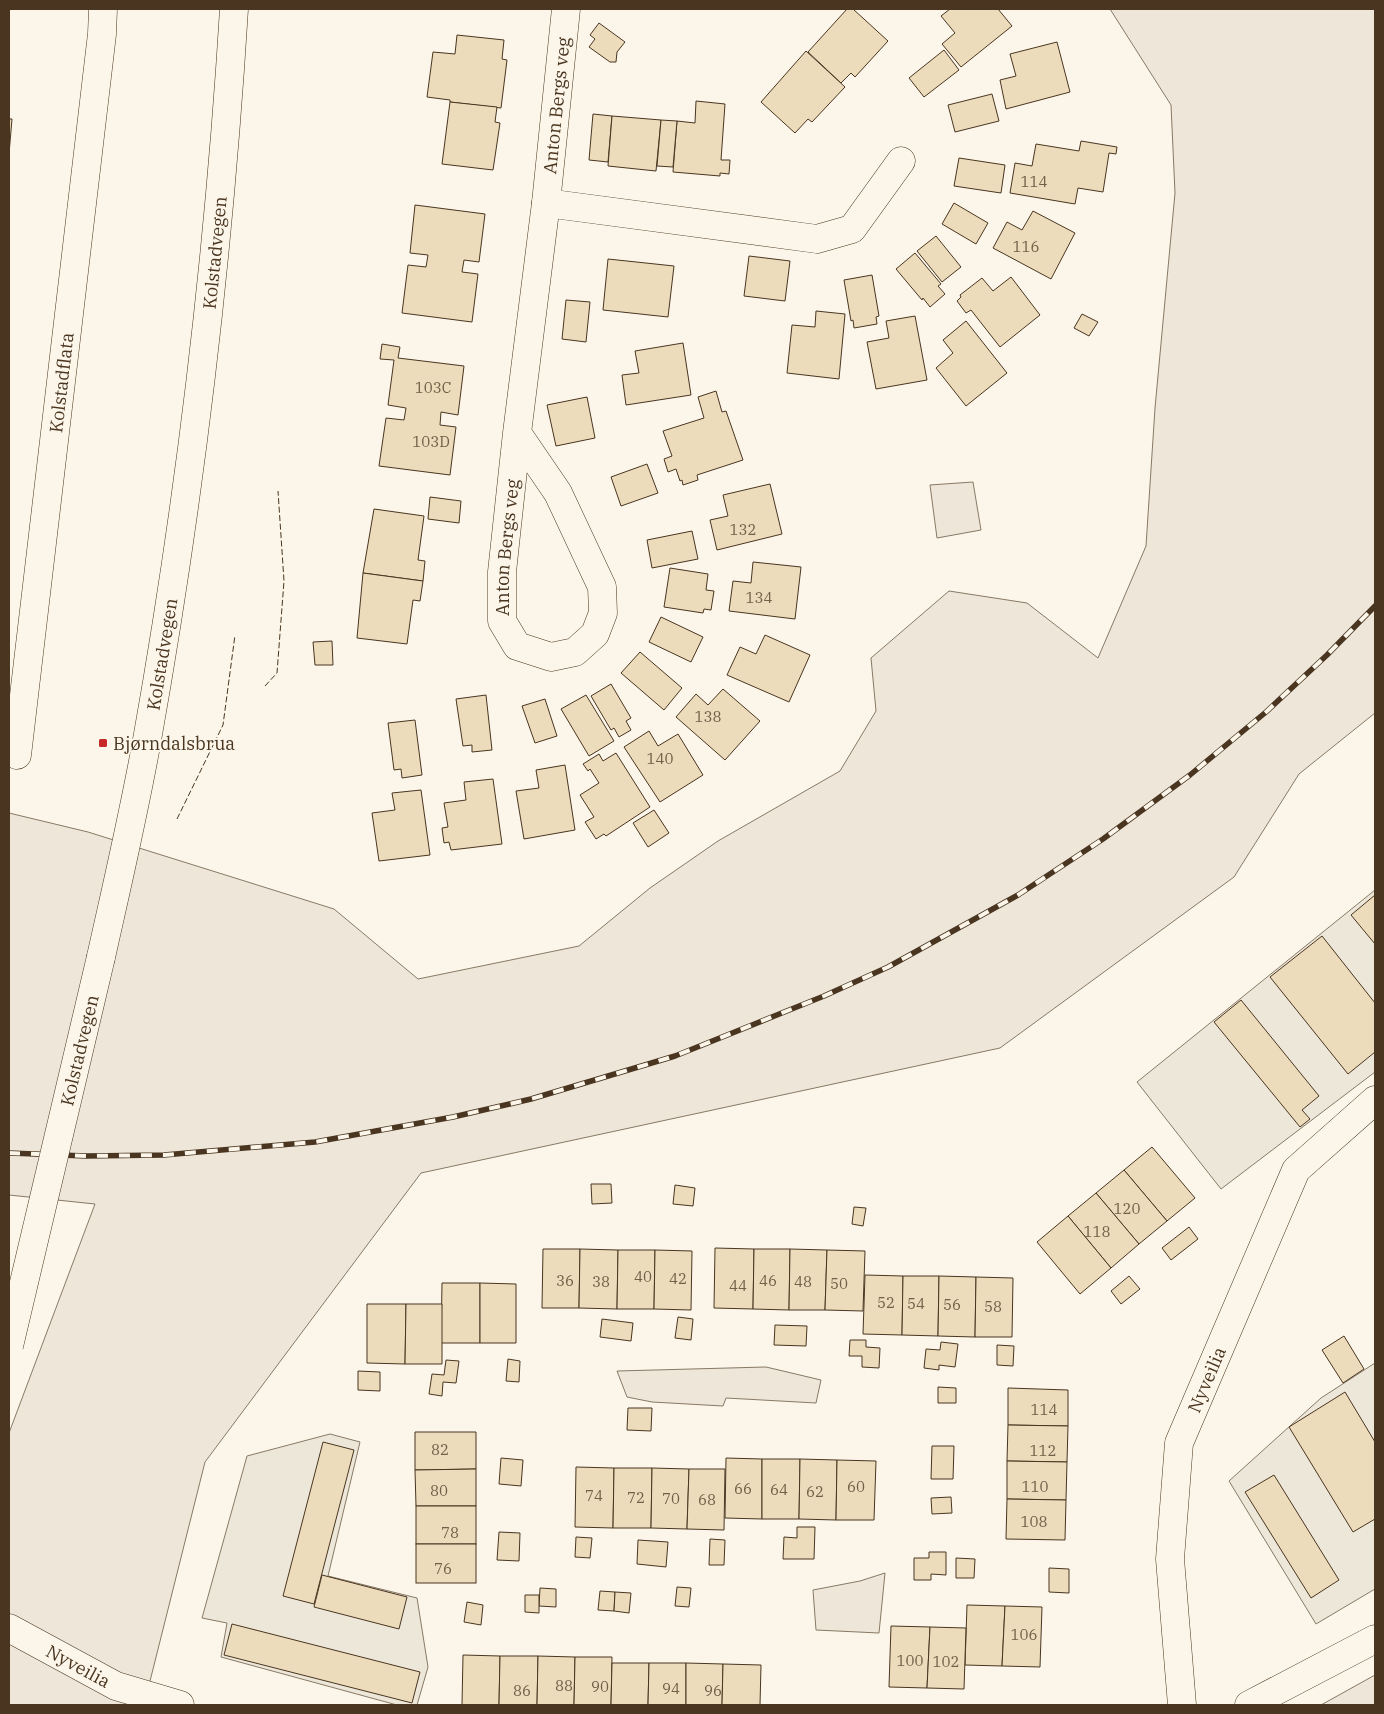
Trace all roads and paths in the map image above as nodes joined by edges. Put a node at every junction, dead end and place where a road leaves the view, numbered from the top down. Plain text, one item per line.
1 (103, 9) edge
2 (234, 9) edge
3 (566, 9) edge
4 (901, 161) dead end
5 (546, 203) junction
6 (517, 434) junction
7 (17, 755) dead end
8 (1375, 1100) edge
9 (9, 1346) edge
10 (9, 1628) edge
11 (1375, 1639) edge
12 (180, 1705) edge
13 (1182, 1705) edge
14 (1249, 1705) edge

1 - 7 street, Kolstadflata
2 - 9 street, Kolstadvegen, bridge
3 - 5 street, Anton Bergs veg
4 - 5 street
5 - 6 street, Anton Bergs veg
6 - 6 street, Anton Bergs veg
8 - 13 street, Nyveilia
10 - 12 street, Nyveilia
11 - 14 street

